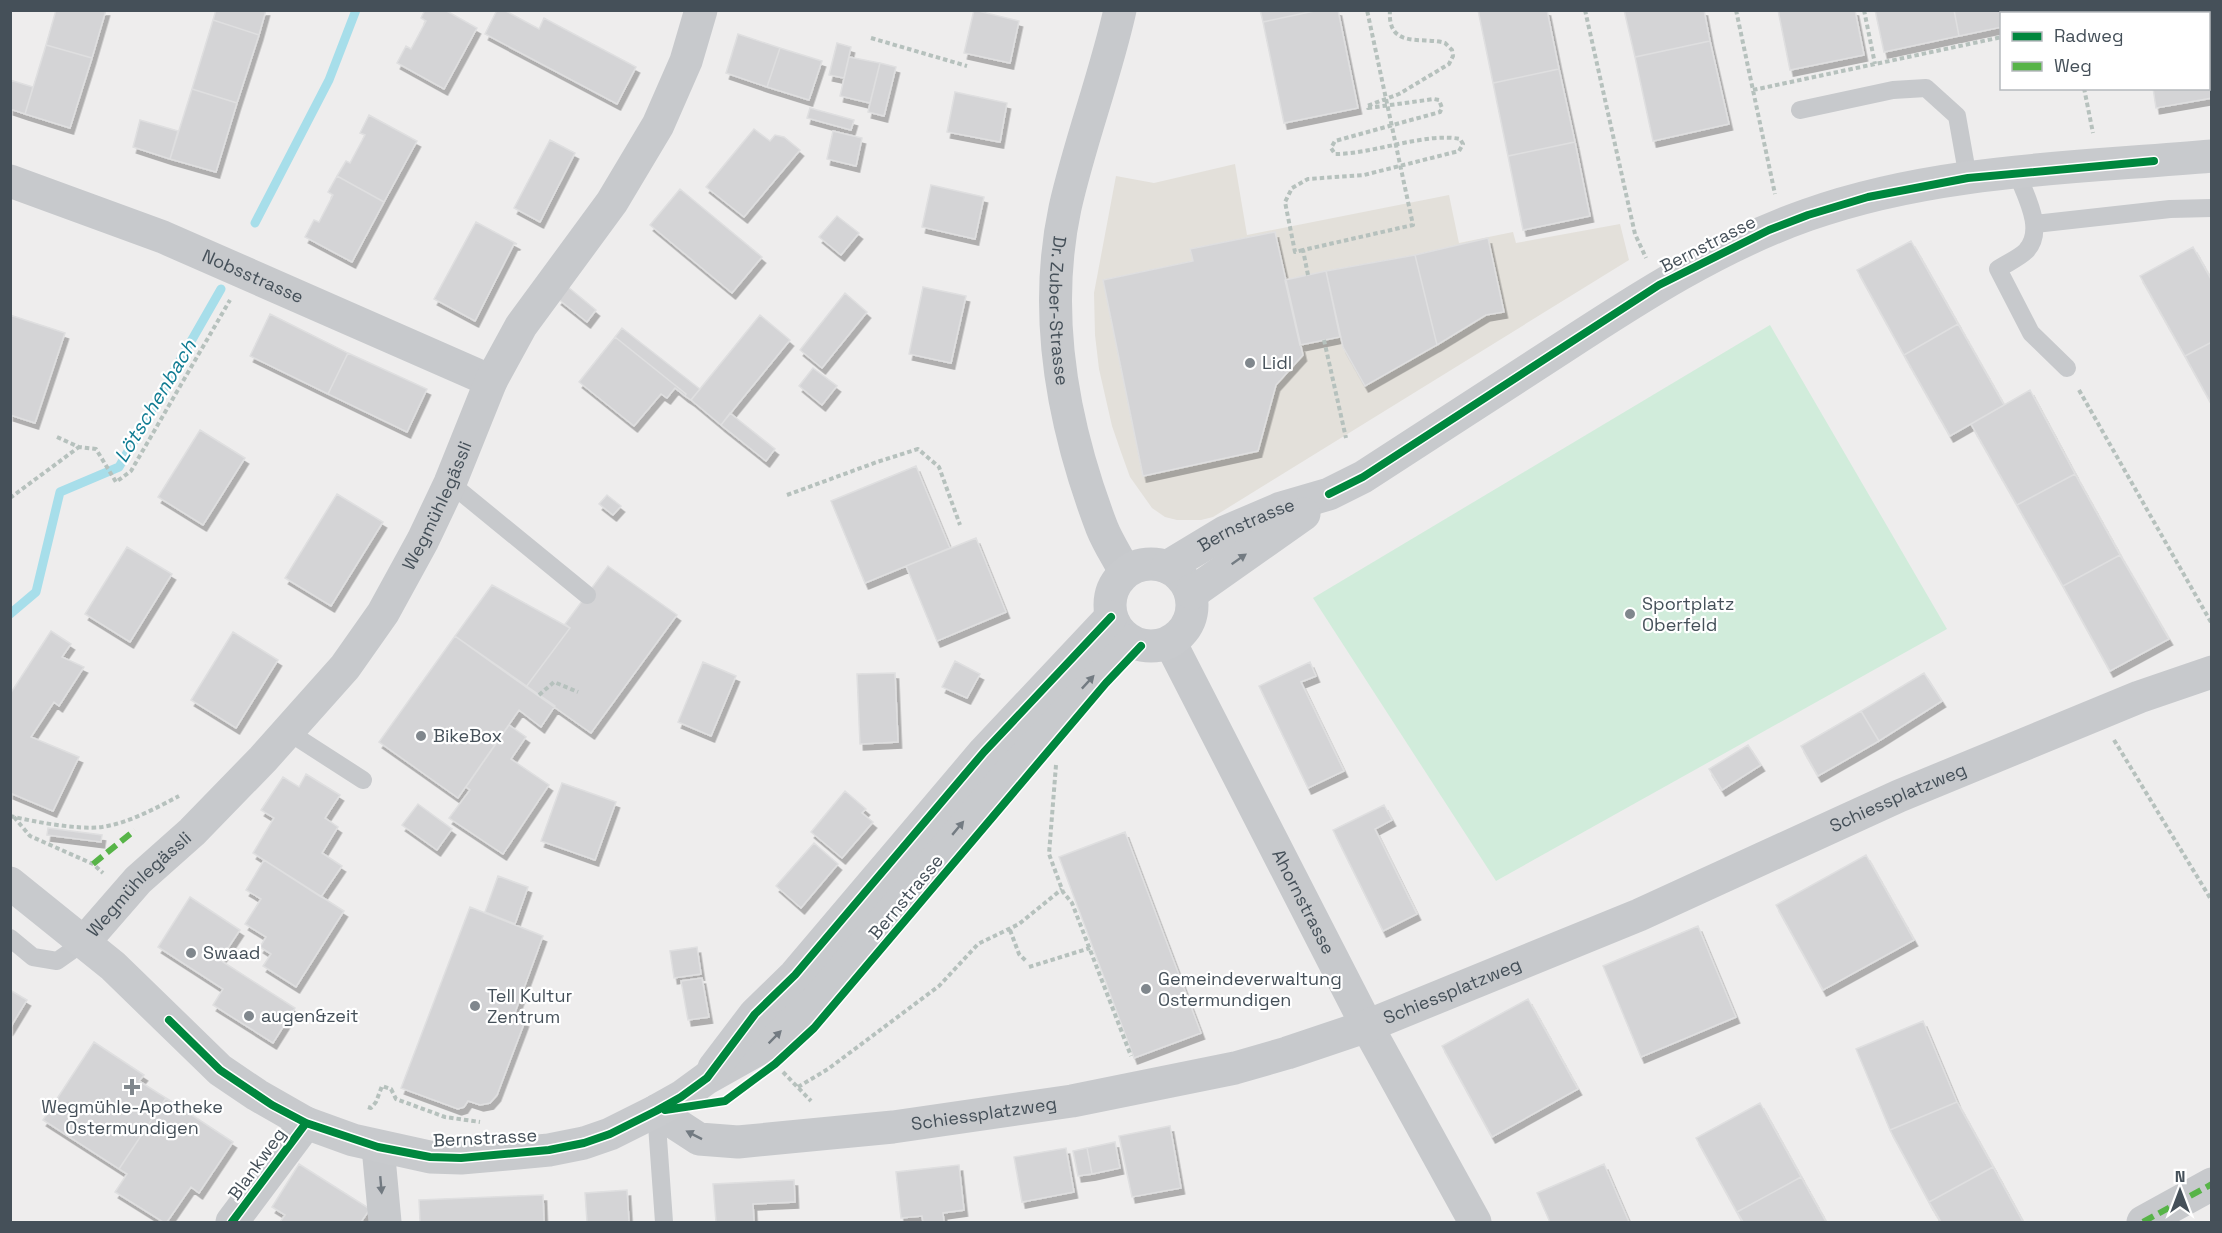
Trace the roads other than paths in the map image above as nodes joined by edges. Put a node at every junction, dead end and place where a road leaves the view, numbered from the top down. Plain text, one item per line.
1 (701, 10) edge
2 (1120, 10) edge
3 (1800, 110) dead end
4 (2211, 156) edge
5 (2017, 173) junction
6 (1968, 178) junction
7 (10, 181) edge
8 (2211, 208) edge
9 (2035, 224) junction
10 (2067, 368) road end
11 (491, 381) junction
12 (450, 483) junction
13 (1329, 494) junction
14 (1167, 567) junction
15 (1125, 572) junction
16 (1192, 593) junction
17 (587, 595) dead end
18 (1120, 629) junction
19 (1170, 642) junction
20 (2211, 672) edge
21 (287, 731) junction
22 (363, 780) dead end
23 (10, 883) edge
24 (10, 938) edge
25 (84, 942) junction
26 (1366, 1026) junction
27 (656, 1111) junction
28 (306, 1123) junction
29 (378, 1147) junction
30 (2211, 1184) edge
31 (232, 1222) edge
32 (384, 1222) edge
33 (664, 1222) edge
34 (1475, 1222) edge
35 (2143, 1222) edge

1 - 11 street, Wegmühlegässli
2 - 15 street, Dr. Zuber-Strasse
3 - 6 lane
4 - 5 main road, Bernstrasse
5 - 6 main road, Bernstrasse
5 - 9 lane
6 - 13 main road, Bernstrasse
7 - 11 street, Nobsstrasse
8 - 9 lane
9 - 10 lane
11 - 12 street, Wegmühlegässli
12 - 17 lane
12 - 21 street, Wegmühlegässli
13 - 14 main road, Bernstrasse
16 -> 13 main road, Bernstrasse
14 - 15 main road
14 - 16 main road
15 - 18 main road
16 - 19 main road
18 - 19 main road
18 - 27 main road, Bernstrasse
19 - 26 street, Ahornstrasse
20 - 26 street, Schiessplatzweg
21 - 22 lane
21 - 25 street, Wegmühlegässli
23 - 25 main road, Bernstrasse
24 - 25 lane
25 - 28 main road, Bernstrasse
26 -> 27 street, Schiessplatzweg
26 - 34 street, Ahornstrasse
27 - 29 main road, Bernstrasse
27 - 33 lane
28 - 29 main road, Bernstrasse
28 - 31 street, Blankweg
29 -> 32 street
30 - 35 street

